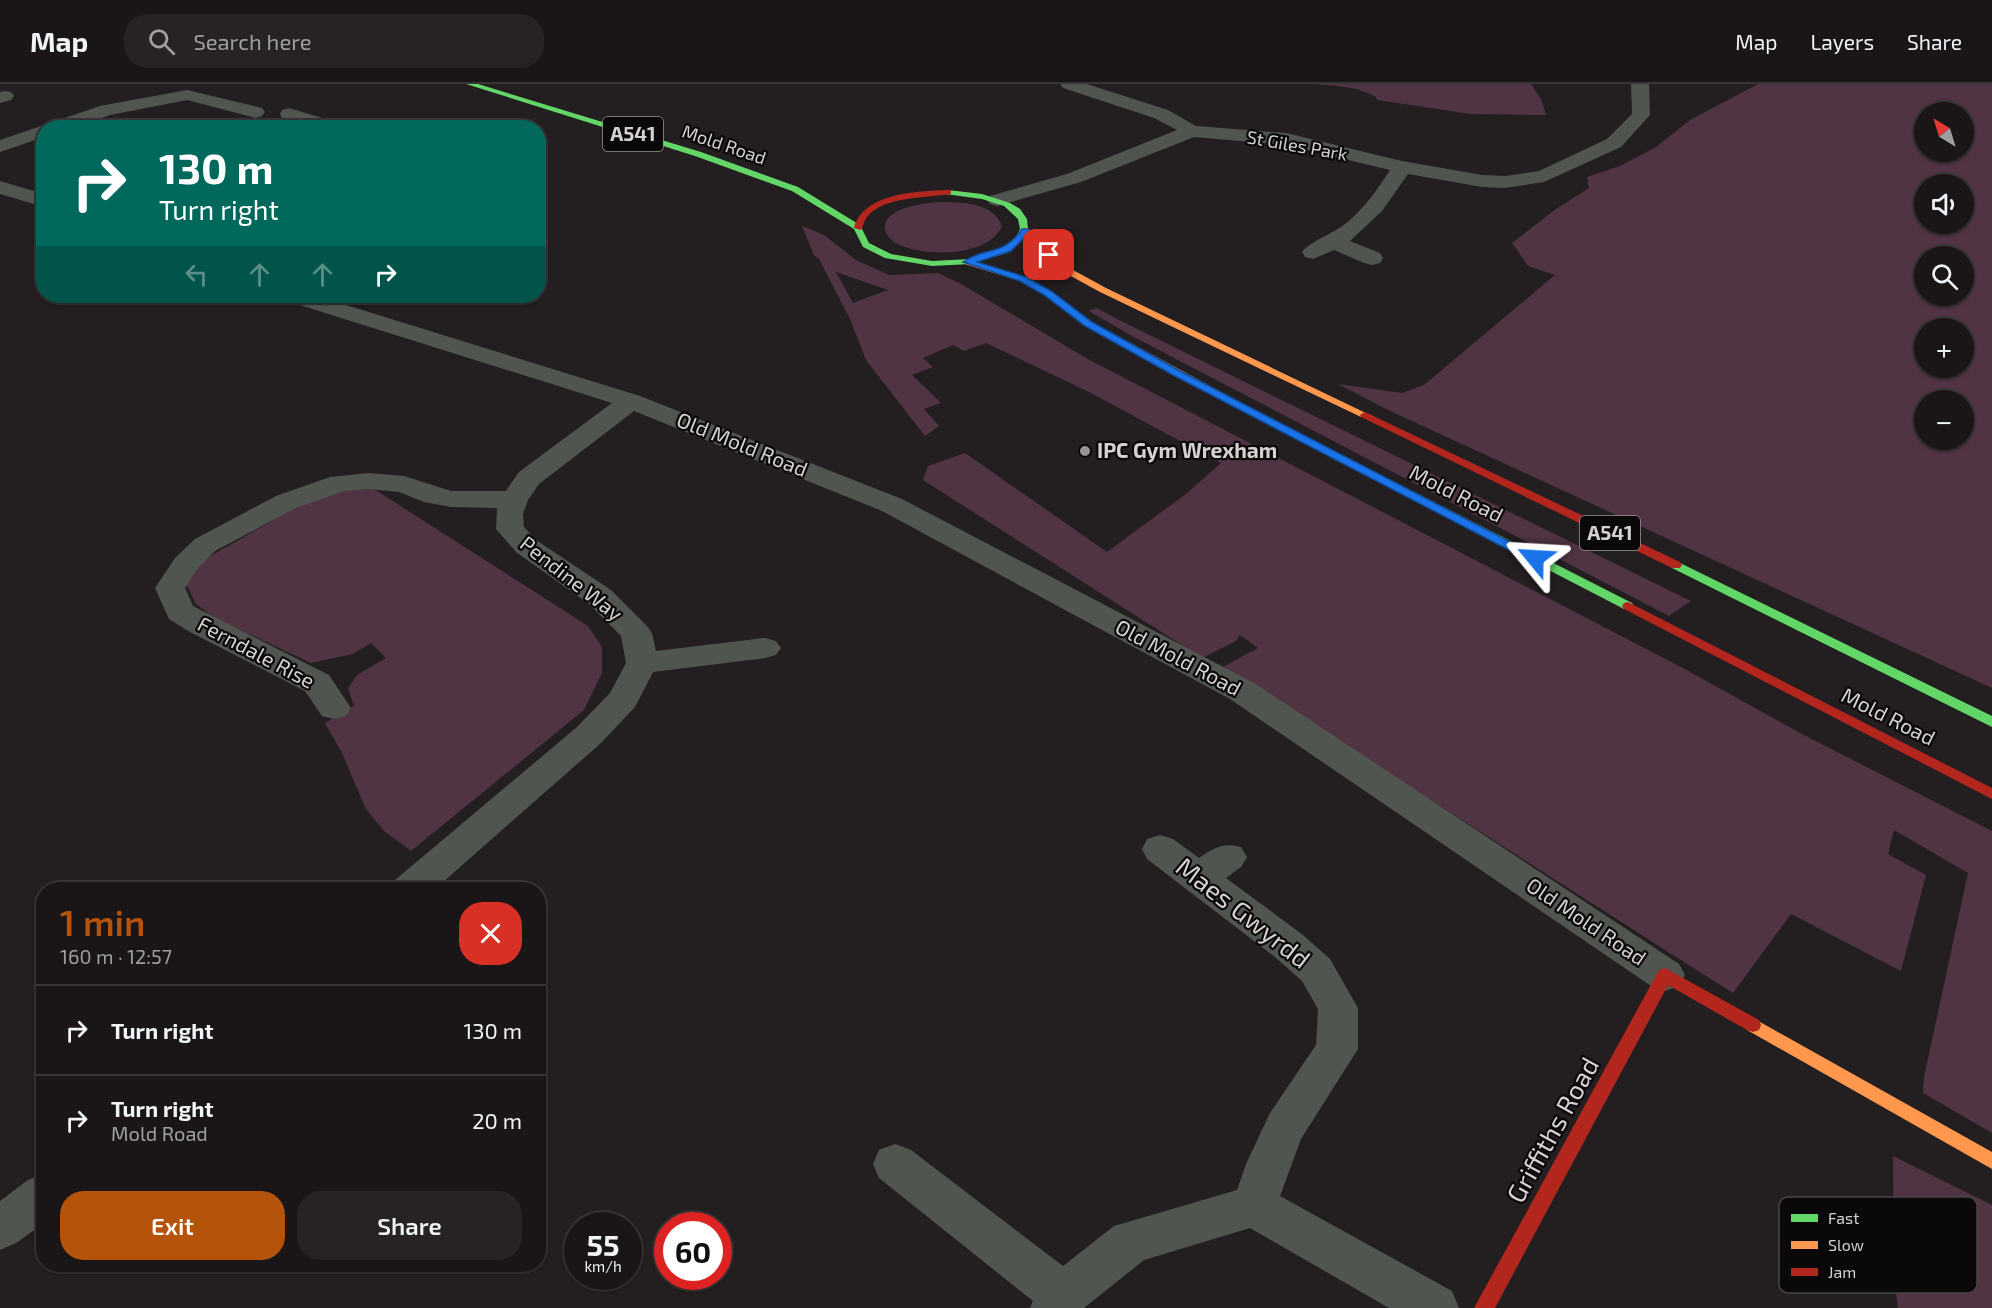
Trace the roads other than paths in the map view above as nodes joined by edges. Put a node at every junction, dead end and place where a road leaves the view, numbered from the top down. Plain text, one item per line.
1 (470, 84) edge
2 (1069, 84) edge
3 (1640, 84) edge
4 (256, 112) dead end
5 (289, 114) dead end
6 (77, 120) edge
7 (309, 120) edge
8 (1192, 131) junction
9 (36, 134) edge
10 (0, 146) edge
11 (1402, 167) junction
12 (0, 187) edge
13 (795, 189) junction
14 (826, 193) dead end
15 (861, 196) dead end
16 (36, 198) edge
17 (897, 198) junction
18 (997, 200) junction
19 (857, 227) junction
20 (1025, 230) junction
21 (1334, 242) junction
22 (1313, 252) dead end
23 (1372, 258) dead end
24 (968, 262) junction
25 (317, 303) edge
26 (631, 401) junction
27 (514, 500) junction
28 (765, 648) dead end
29 (642, 663) junction
30 (334, 708) dead end
31 (1992, 722) edge
32 (1992, 794) edge
33 (1160, 849) dead end
34 (417, 882) edge
35 (1665, 975) junction
36 (1992, 1161) edge
37 (895, 1164) dead end
38 (36, 1201) edge
39 (1254, 1206) junction
40 (0, 1228) edge
41 (1058, 1302) edge
42 (1435, 1308) edge
43 (1484, 1308) edge

1 - 13 main road, Mold Road / A541
2 - 8 street, St Giles Park
3 - 11 street, St Giles Park
4 - 6 street
5 - 7 street
8 - 11 street, St Giles Park
8 - 18 street, St Giles Park
9 - 10 street
11 - 21 street
12 - 16 street
13 - 14 main road, Mold Road / A541
13 - 19 main road, Mold Road / A541
15 - 17 main road
17 - 18 main road
17 - 19 main road
18 - 20 main road, Mold Road
19 - 24 main road
20 - 24 main road
20 - 31 main road, Mold Road / A541
21 - 22 street
21 - 23 street
24 - 32 main road, Mold Road / A541
25 - 26 street, Old Mold Road
26 - 27 street, Pendine Way
26 - 35 street, Old Mold Road
27 - 29 street, Pendine Way
27 - 30 street, Ferndale Rise
28 - 29 street
29 - 34 street
33 - 39 street, Maes Gwyrdd
35 - 36 main road, Old Mold Road
35 - 43 main road, Griffiths Road
37 - 41 street
38 - 40 street
39 - 41 street
39 - 42 street

